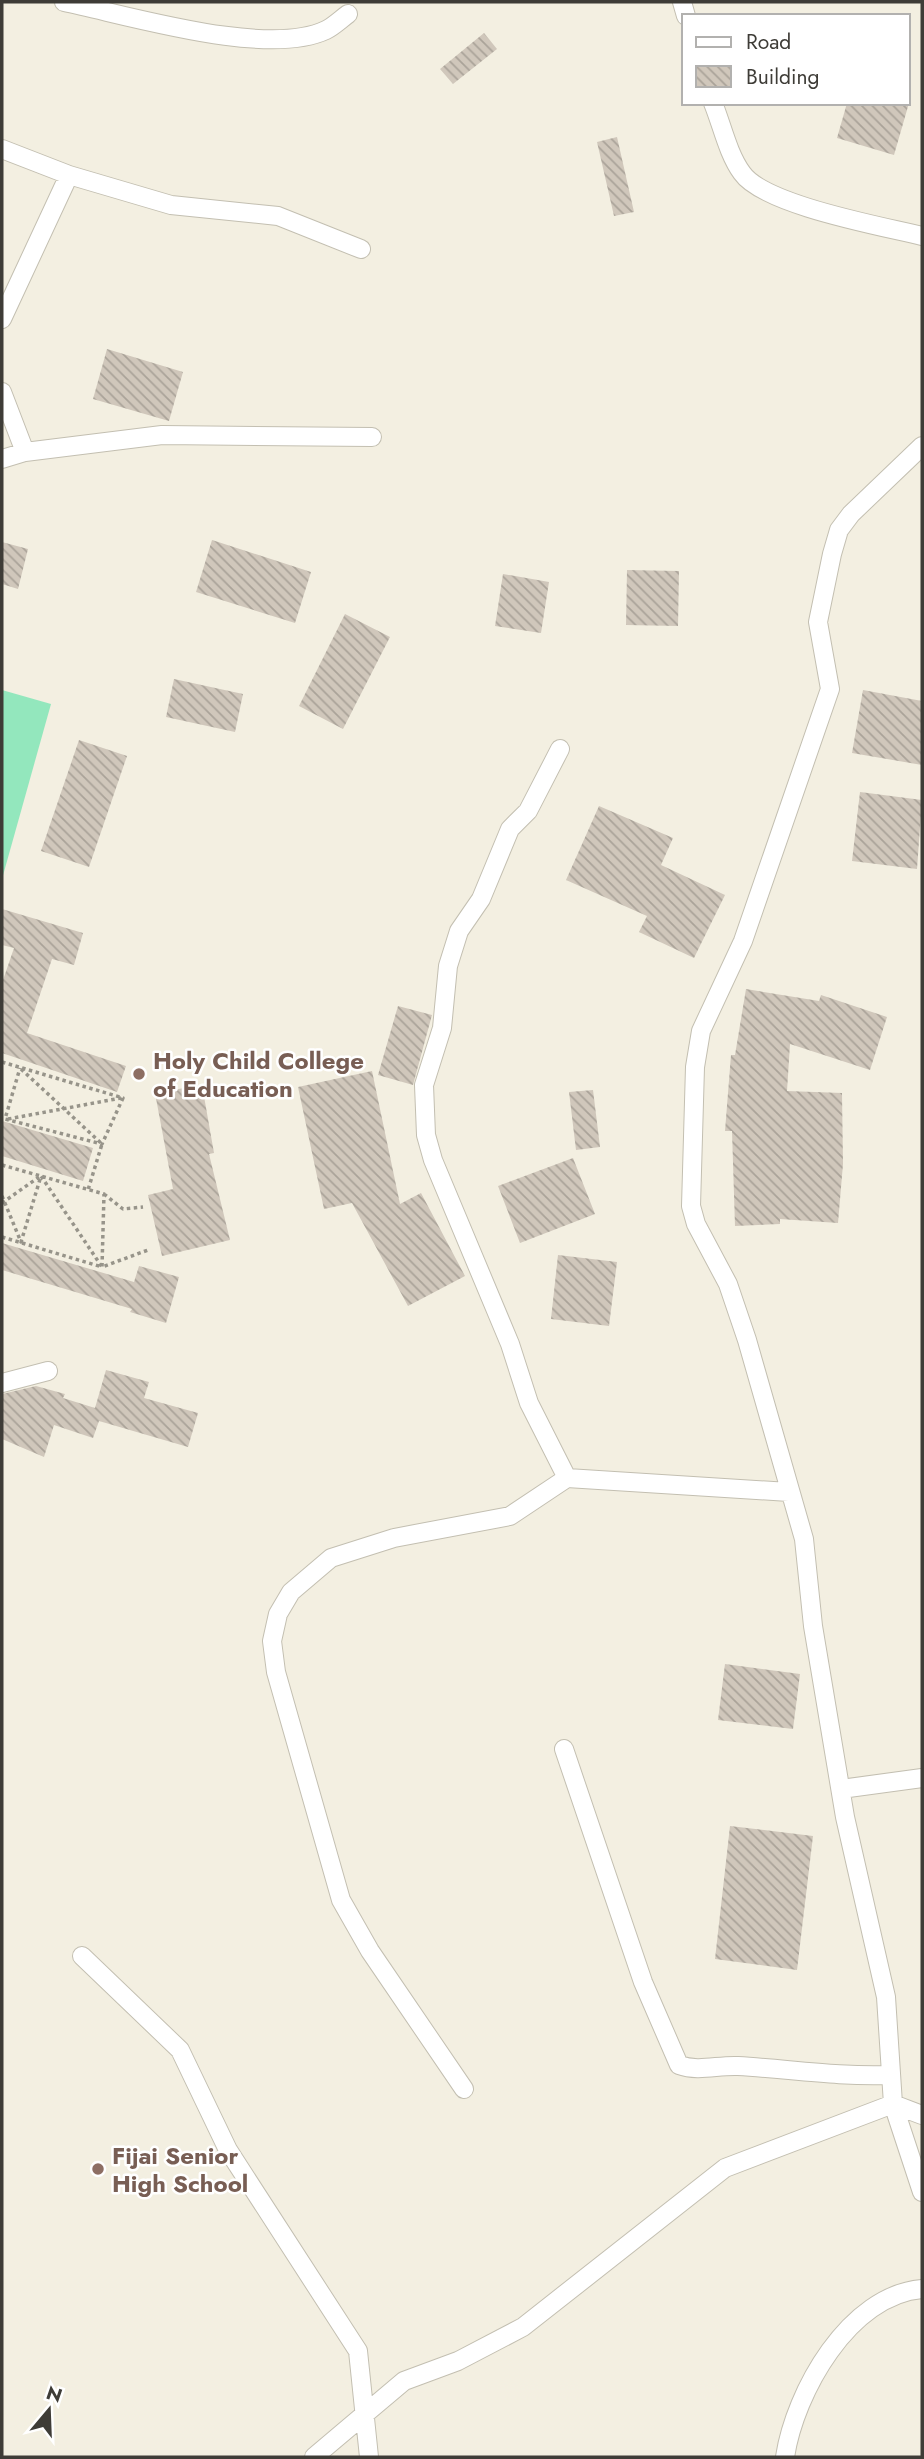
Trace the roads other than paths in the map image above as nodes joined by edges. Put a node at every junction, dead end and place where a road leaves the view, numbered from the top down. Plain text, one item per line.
1 (64, 2) edge
2 (130, 8) edge
3 (348, 14) dead end
4 (714, 105) edge
5 (2, 149) edge
6 (69, 175) junction
7 (922, 236) edge
8 (361, 249) dead end
9 (2, 319) edge
10 (2, 392) edge
11 (372, 437) dead end
12 (922, 446) edge
13 (26, 452) junction
14 (2, 459) edge
15 (560, 750) dead end
16 (48, 1370) dead end
17 (2, 1383) edge
18 (567, 1478) junction
19 (789, 1492) junction
20 (564, 1749) dead end
21 (922, 1778) edge
22 (841, 1789) junction
23 (82, 1956) dead end
24 (890, 2075) junction
25 (464, 2089) dead end
26 (893, 2104) junction
27 (922, 2115) edge
28 (922, 2192) edge
29 (922, 2288) edge
30 (363, 2416) junction
31 (314, 2457) edge
32 (369, 2457) edge
33 (785, 2457) edge

1 - 2 street
2 - 3 street
4 - 7 street
5 - 6 street
6 - 8 street
6 - 9 street
10 - 13 street
11 - 13 street
12 - 19 street
13 - 14 street
15 - 18 street
16 - 17 street
18 - 19 street
18 - 25 street
19 - 22 street
20 - 24 street
21 - 22 street
22 - 24 street
23 - 30 street
24 - 26 street
26 - 27 street
26 - 28 street
26 - 30 street
29 - 33 street
30 - 31 street
30 - 32 street

